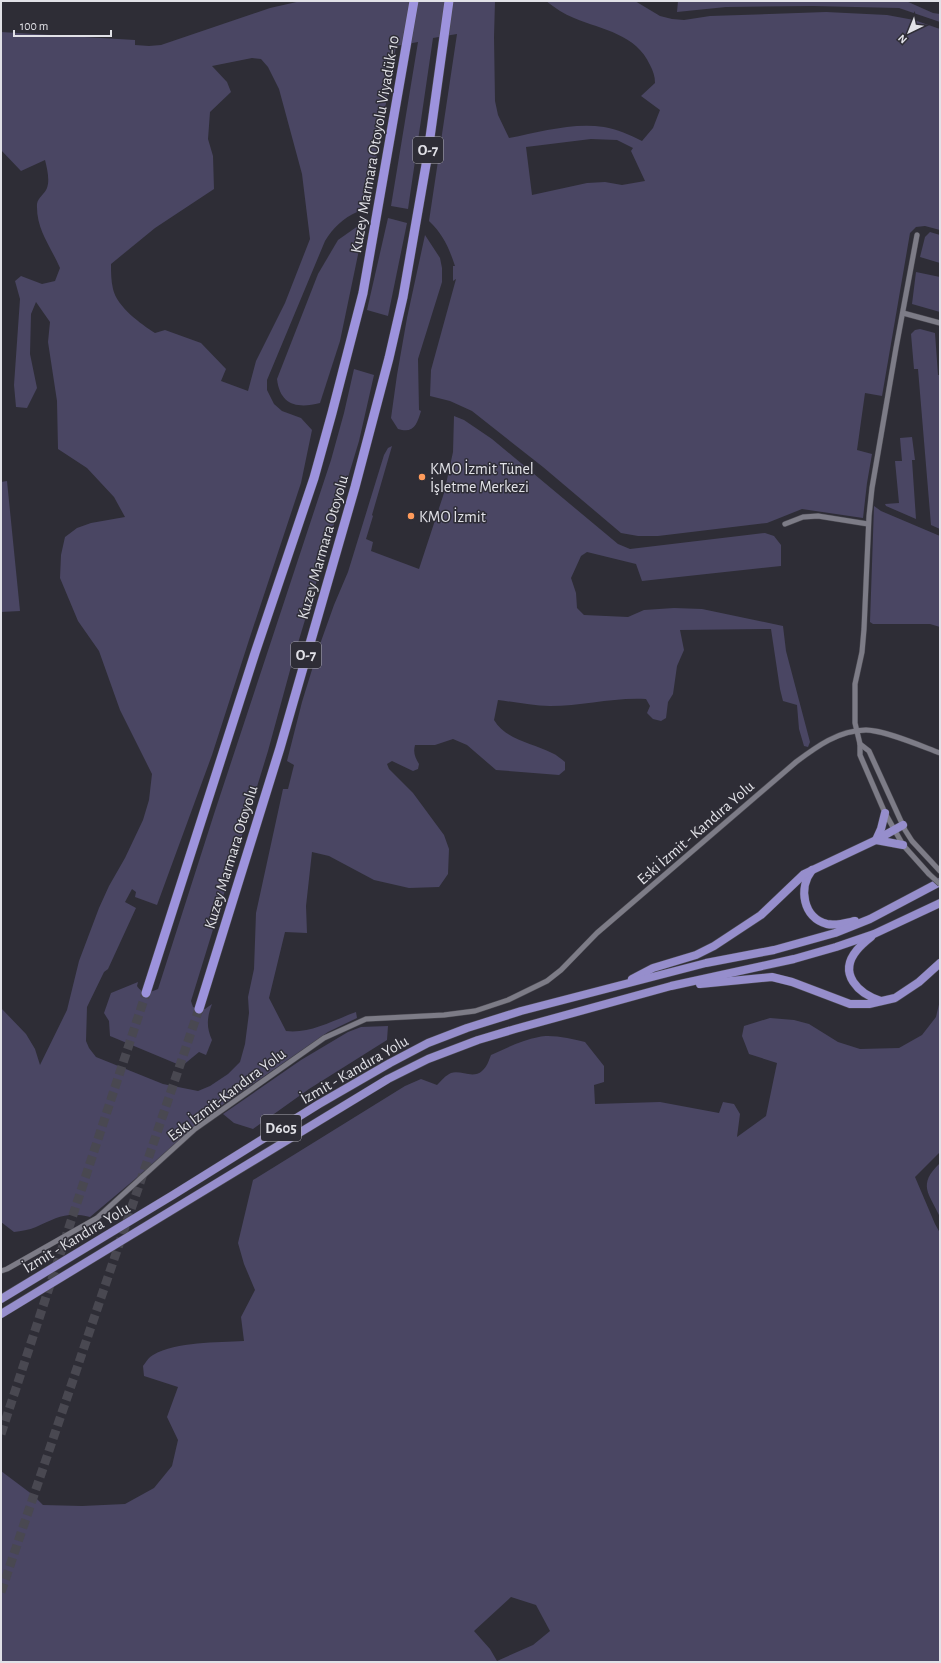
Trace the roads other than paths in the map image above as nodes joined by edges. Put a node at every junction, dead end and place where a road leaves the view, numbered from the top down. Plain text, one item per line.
1 (414, 1) edge
2 (448, 1) edge
3 (917, 235) dead end
4 (363, 293) joint
5 (902, 313) junction
6 (940, 323) edge
7 (785, 524) dead end
8 (868, 524) junction
9 (858, 731) junction
10 (860, 744) junction
11 (940, 753) edge
12 (885, 813) junction
13 (902, 825) junction
14 (893, 830) junction
15 (876, 840) junction
16 (903, 845) junction
17 (813, 868) junction
18 (938, 870) edge
19 (940, 883) edge
20 (940, 903) edge
21 (870, 919) junction
22 (874, 934) junction
23 (940, 964) edge
24 (618, 985) junction
25 (671, 986) junction
26 (146, 993) tunnel mouth
27 (883, 1001) junction
28 (199, 1009) tunnel mouth
29 (400, 1018) joint
30 (1, 1271) edge
31 (1, 1298) edge
32 (1, 1314) edge

1 - 4 highway, Kuzey Marmara Otoyolu Viyadük-10 / O-7
2 - 28 highway, Kuzey Marmara Otoyolu / O-7
3 - 5 street
4 - 26 highway, Kuzey Marmara Otoyolu / O-7
5 - 6 street
5 - 8 street
7 - 8 street
8 - 9 street
9 - 10 street
9 - 11 street, Eski İzmit - Kandıra Yolu
9 - 29 street, Eski İzmit - Kandıra Yolu
10 - 12 street
10 - 13 street
12 - 14 street
12 - 15 highway
13 - 14 highway
13 - 18 street
14 - 15 highway
14 - 16 street
15 - 16 highway
15 - 17 highway
16 - 19 street, bridge
17 - 21 highway
17 - 24 highway
19 - 21 highway
20 - 22 highway
21 - 24 highway
22 - 25 highway
22 - 27 highway
23 - 27 highway
24 - 31 highway, İzmit - Kandıra Yolu / D605
25 - 27 highway
25 - 32 highway
29 - 30 street, Eskı İzmit-Kandıra Yolu

